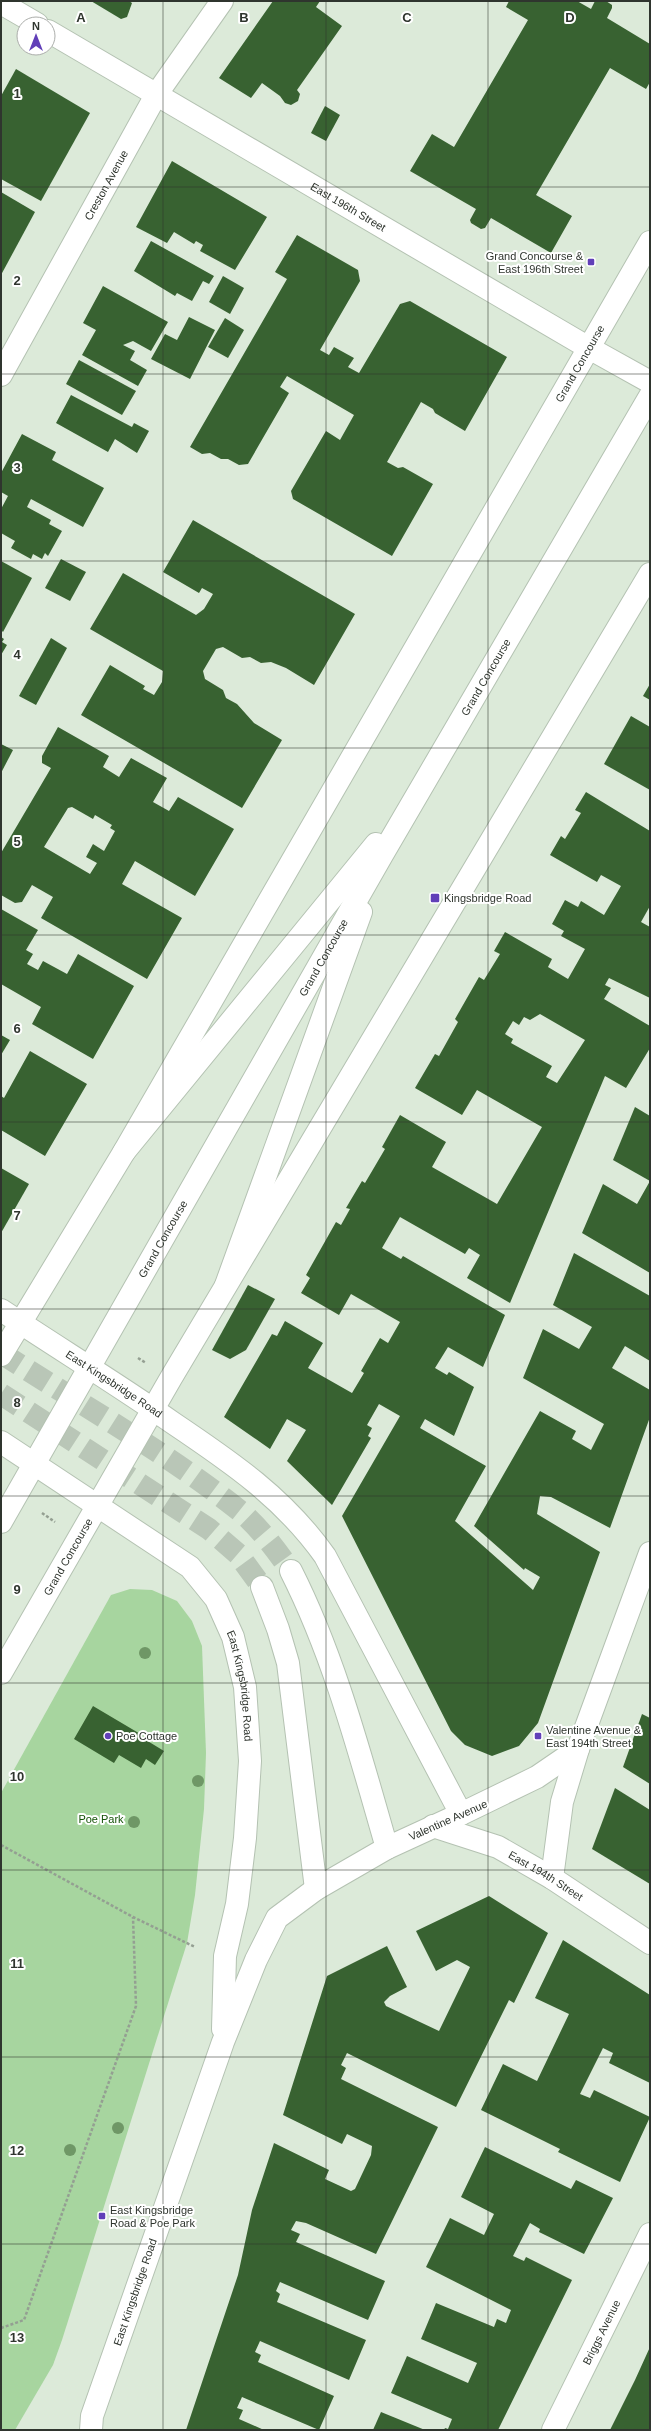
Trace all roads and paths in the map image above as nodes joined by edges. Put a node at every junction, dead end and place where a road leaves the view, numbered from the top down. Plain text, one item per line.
1 (222, 1) edge
2 (1, 3) edge
3 (23, 16) edge
4 (56, 36) edge
5 (156, 95) junction
6 (650, 242) edge
7 (589, 348) junction
8 (1, 376) edge
9 (650, 382) edge
10 (650, 396) edge
11 (650, 574) edge
12 (416, 795) junction
13 (382, 854) junction
14 (124, 1152) junction
15 (226, 1285) junction
16 (1, 1310) edge
17 (20, 1323) junction
18 (1, 1355) edge
19 (138, 1358) dead end
20 (150, 1365) dead end
21 (90, 1368) junction
22 (153, 1409) junction
23 (1, 1442) edge
24 (35, 1465) junction
25 (97, 1506) junction
26 (42, 1513) dead end
27 (1, 1522) edge
28 (55, 1522) dead end
29 (650, 1553) edge
30 (291, 1571) tunnel mouth
31 (262, 1587) tunnel mouth
32 (1, 1673) edge
33 (578, 1749) junction
34 (461, 1814) junction
35 (433, 1826) junction
36 (1, 1845) edge
37 (387, 1848) junction
38 (552, 1878) junction
39 (316, 1889) junction
40 (133, 1917) junction
41 (650, 1943) edge
42 (195, 1947) dead end
43 (223, 2042) junction
44 (650, 2234) edge
45 (1, 2328) edge
46 (87, 2425) edge
47 (553, 2430) edge

1 - 5 street, Creston Avenue
2 - 3 street
4 - 5 street, East 196th Street
5 - 7 street, East 196th Street
5 - 8 street, Creston Avenue
6 - 7 street, Grand Concourse
7 - 9 street, East 196th Street
7 - 14 street, Grand Concourse
10 - 12 street, Grand Concourse
11 - 15 street, Grand Concourse
12 - 13 street, Grand Concourse
12 - 14 street
13 - 15 street
13 - 21 street, Grand Concourse
14 - 17 street, Grand Concourse
15 - 22 street, Grand Concourse
16 - 17 street, East Kingsbridge Road
17 - 18 street, Grand Concourse
17 - 21 street, East Kingsbridge Road
19 - 20 path
21 - 22 street, East Kingsbridge Road
21 - 24 street, Grand Concourse
22 - 25 street, Grand Concourse
22 - 34 street, East Kingsbridge Road
23 - 24 street, East Kingsbridge Road
24 - 25 street, East Kingsbridge Road
24 - 27 street, Grand Concourse
25 - 32 street, Grand Concourse
25 - 43 street, East Kingsbridge Road
26 - 28 path
29 - 33 street
30 - 37 street
31 - 39 street
33 - 34 street, Valentine Avenue
33 - 38 street
34 - 35 street, Valentine Avenue
35 - 37 street, Valentine Avenue
35 - 38 street, East 194th Street
36 - 40 path
37 - 39 street, Valentine Avenue
38 - 41 street, East 194th Street
39 - 43 street, East Kingsbridge Road
40 - 42 path
40 - 45 path
43 - 46 street, East Kingsbridge Road
44 - 47 street, Briggs Avenue

